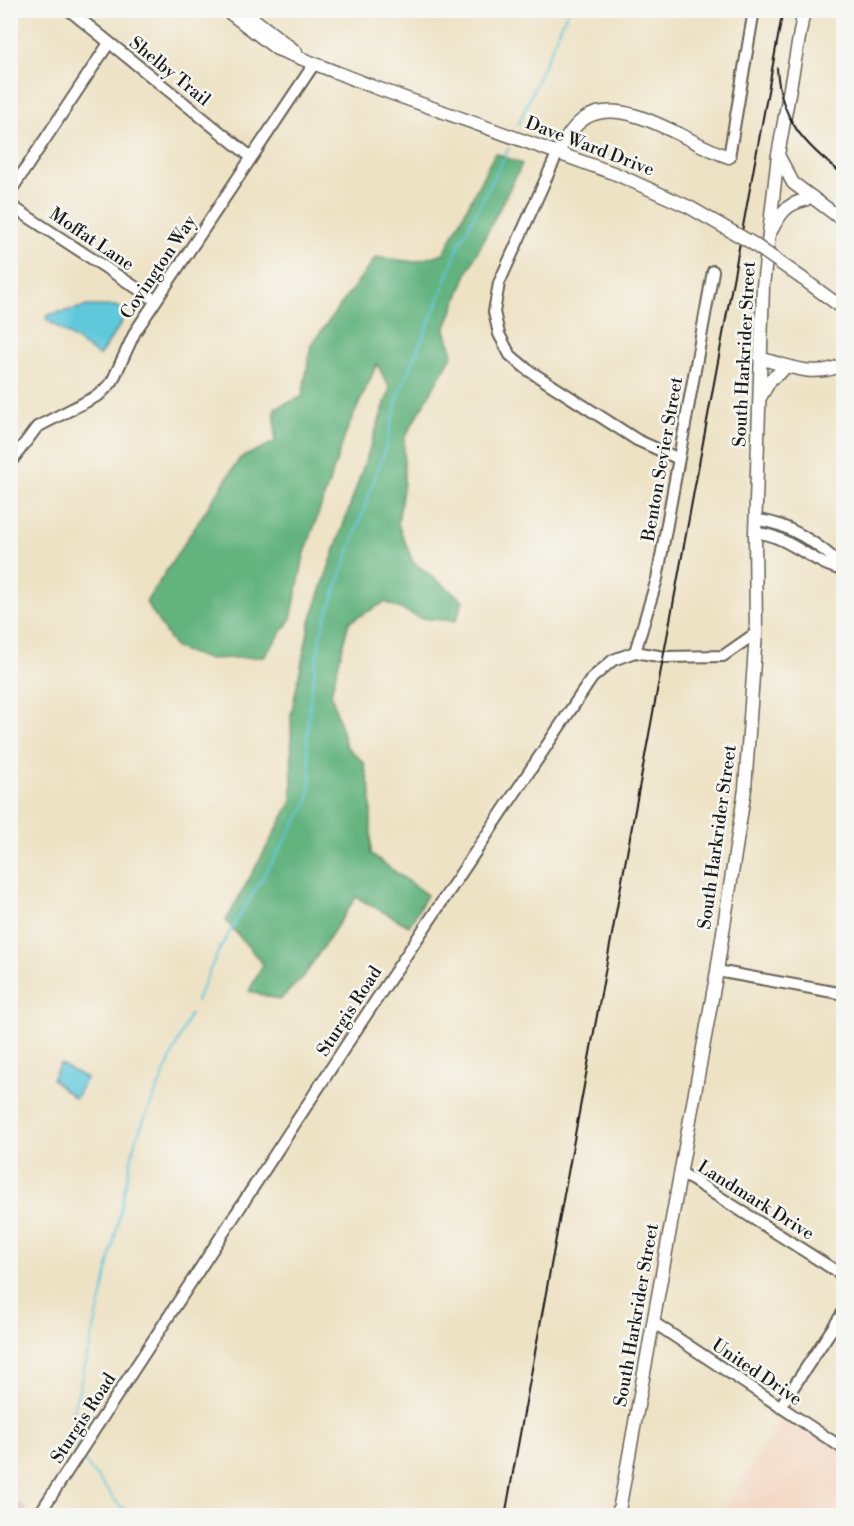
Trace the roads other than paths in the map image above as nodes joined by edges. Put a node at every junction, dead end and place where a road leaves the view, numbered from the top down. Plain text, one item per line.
1 (69, 10) edge
2 (226, 10) edge
3 (242, 10) edge
4 (754, 10) edge
5 (804, 10) edge
6 (108, 43) junction
7 (309, 61) junction
8 (558, 152) junction
9 (778, 155) junction
10 (251, 157) junction
11 (729, 157) joint
12 (775, 180) junction
13 (10, 192) edge
14 (806, 197) junction
15 (10, 205) edge
16 (843, 221) edge
17 (843, 230) edge
18 (768, 238) junction
19 (713, 271) dead end
20 (155, 300) junction
21 (843, 311) edge
22 (760, 333) junction
23 (760, 361) junction
24 (843, 364) edge
25 (783, 368) junction
26 (843, 371) edge
27 (759, 400) junction
28 (677, 458) junction
29 (10, 463) edge
30 (755, 526) junction
31 (843, 569) edge
32 (756, 633) junction
33 (635, 652) junction
34 (717, 970) junction
35 (843, 994) edge
36 (680, 1172) junction
37 (843, 1276) edge
38 (843, 1311) edge
39 (653, 1322) junction
40 (780, 1407) junction
41 (843, 1449) edge
42 (38, 1515) edge
43 (618, 1515) edge

1 - 6 street, Shelby Trail
2 - 7 main road, Dave Ward Drive
3 - 7 main road, Dave Ward Drive
4 - 11 street
5 - 9 main road, South Harkrider Street
6 - 10 street, Shelby Trail
6 - 13 street
7 - 8 main road, Dave Ward Drive
7 - 10 street, Covington Way
8 - 11 main road
8 - 21 main road, Dave Ward Drive, bridge
8 - 28 street
9 - 12 main road, South Harkrider Street
9 - 14 main road
10 - 20 street, Covington Way
12 - 14 main road
12 - 18 main road, South Harkrider Street
14 - 16 main road
14 - 17 main road
14 - 18 main road
15 - 20 street, Moffat Lane
18 - 22 main road, South Harkrider Street
19 - 28 street, Benton Sevier Street
20 - 29 street, Covington Way
22 - 23 main road, South Harkrider Street
22 - 25 main road
23 - 25 main road
23 - 27 main road, South Harkrider Street
24 - 25 main road
25 - 26 main road
25 - 27 main road
27 - 30 main road, South Harkrider Street
28 - 33 street, Benton Sevier Street
30 - 31 street
30 - 32 main road, South Harkrider Street
32 - 33 street
32 - 34 main road, South Harkrider Street
33 - 42 street, Sturgis Road
34 - 35 street
34 - 36 main road, South Harkrider Street
36 - 37 street, Landmark Drive
36 - 39 main road, South Harkrider Street
38 - 40 street
39 - 40 street, United Drive
39 - 43 main road, South Harkrider Street
40 - 41 street, United Drive

